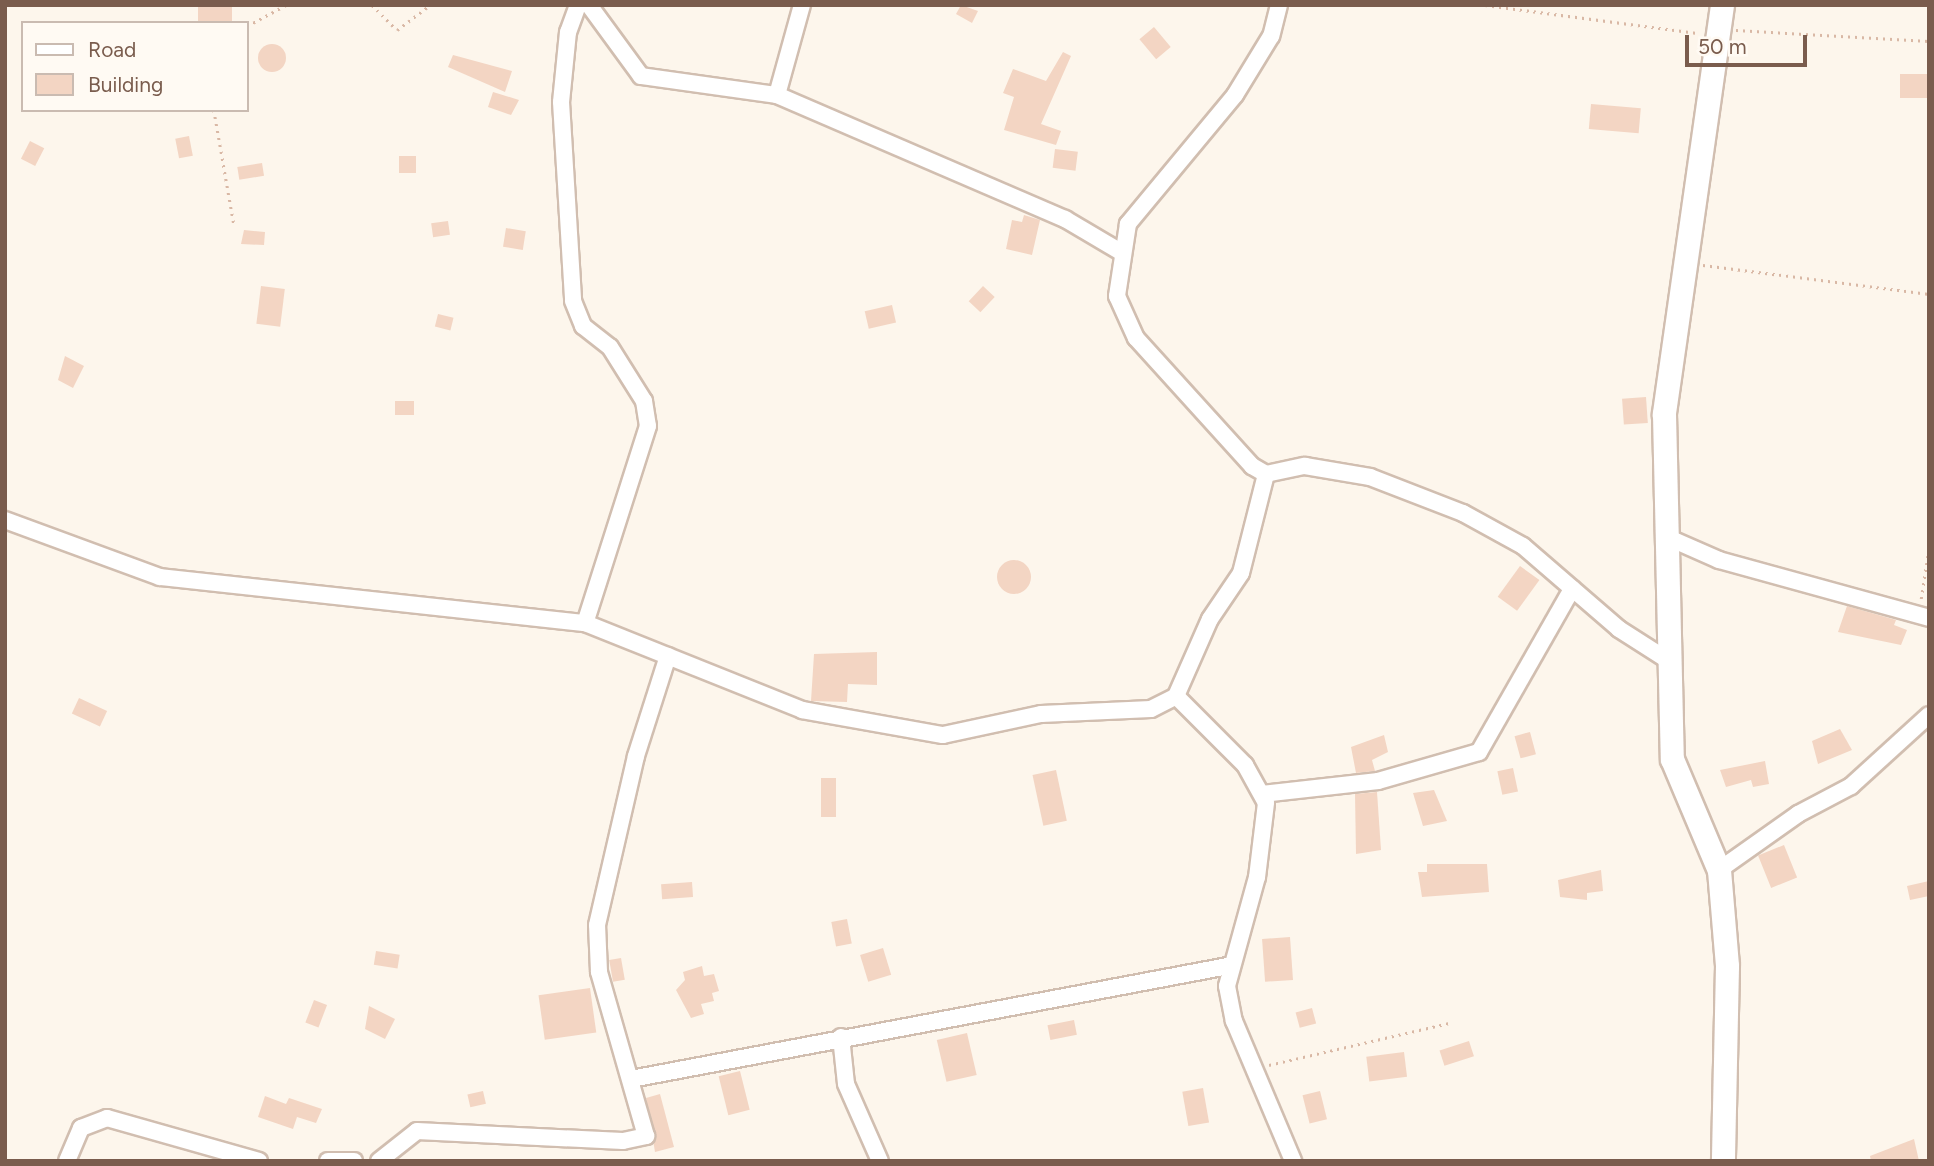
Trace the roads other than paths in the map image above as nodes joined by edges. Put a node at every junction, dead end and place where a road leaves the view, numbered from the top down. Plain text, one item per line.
1 (578, 5) edge
2 (589, 5) edge
3 (802, 5) edge
4 (1279, 5) edge
5 (1720, 17) edge
6 (777, 95) junction
7 (1121, 252) junction
8 (1266, 474) junction
9 (5, 520) edge
10 (1669, 538) junction
11 (1572, 589) junction
12 (1924, 616) edge
13 (585, 623) junction
14 (668, 656) junction
15 (1669, 661) junction
16 (1176, 696) junction
17 (1929, 715) edge
18 (1262, 794) junction
19 (1719, 870) junction
20 (1228, 966) junction
21 (841, 1037) junction
22 (632, 1079) junction
23 (67, 1161) edge
24 (259, 1161) edge
25 (328, 1161) edge
26 (354, 1161) edge
27 (380, 1161) edge
28 (880, 1161) edge
29 (1293, 1161) edge
30 (1723, 1161) edge

1 - 13 street
2 - 6 street
3 - 6 street
4 - 7 street
5 - 10 main road
6 - 7 street
7 - 8 street
8 - 11 street
8 - 16 street
9 - 13 street
10 - 12 street
10 - 15 main road
11 - 15 street
11 - 18 street
13 - 14 street
14 - 16 street
14 - 22 street
15 - 19 main road
16 - 18 street
17 - 19 street
18 - 20 street
19 - 30 main road
20 - 21 street
20 - 29 street
21 - 22 street
21 - 28 street
22 - 27 street
23 - 24 street
25 - 26 street

